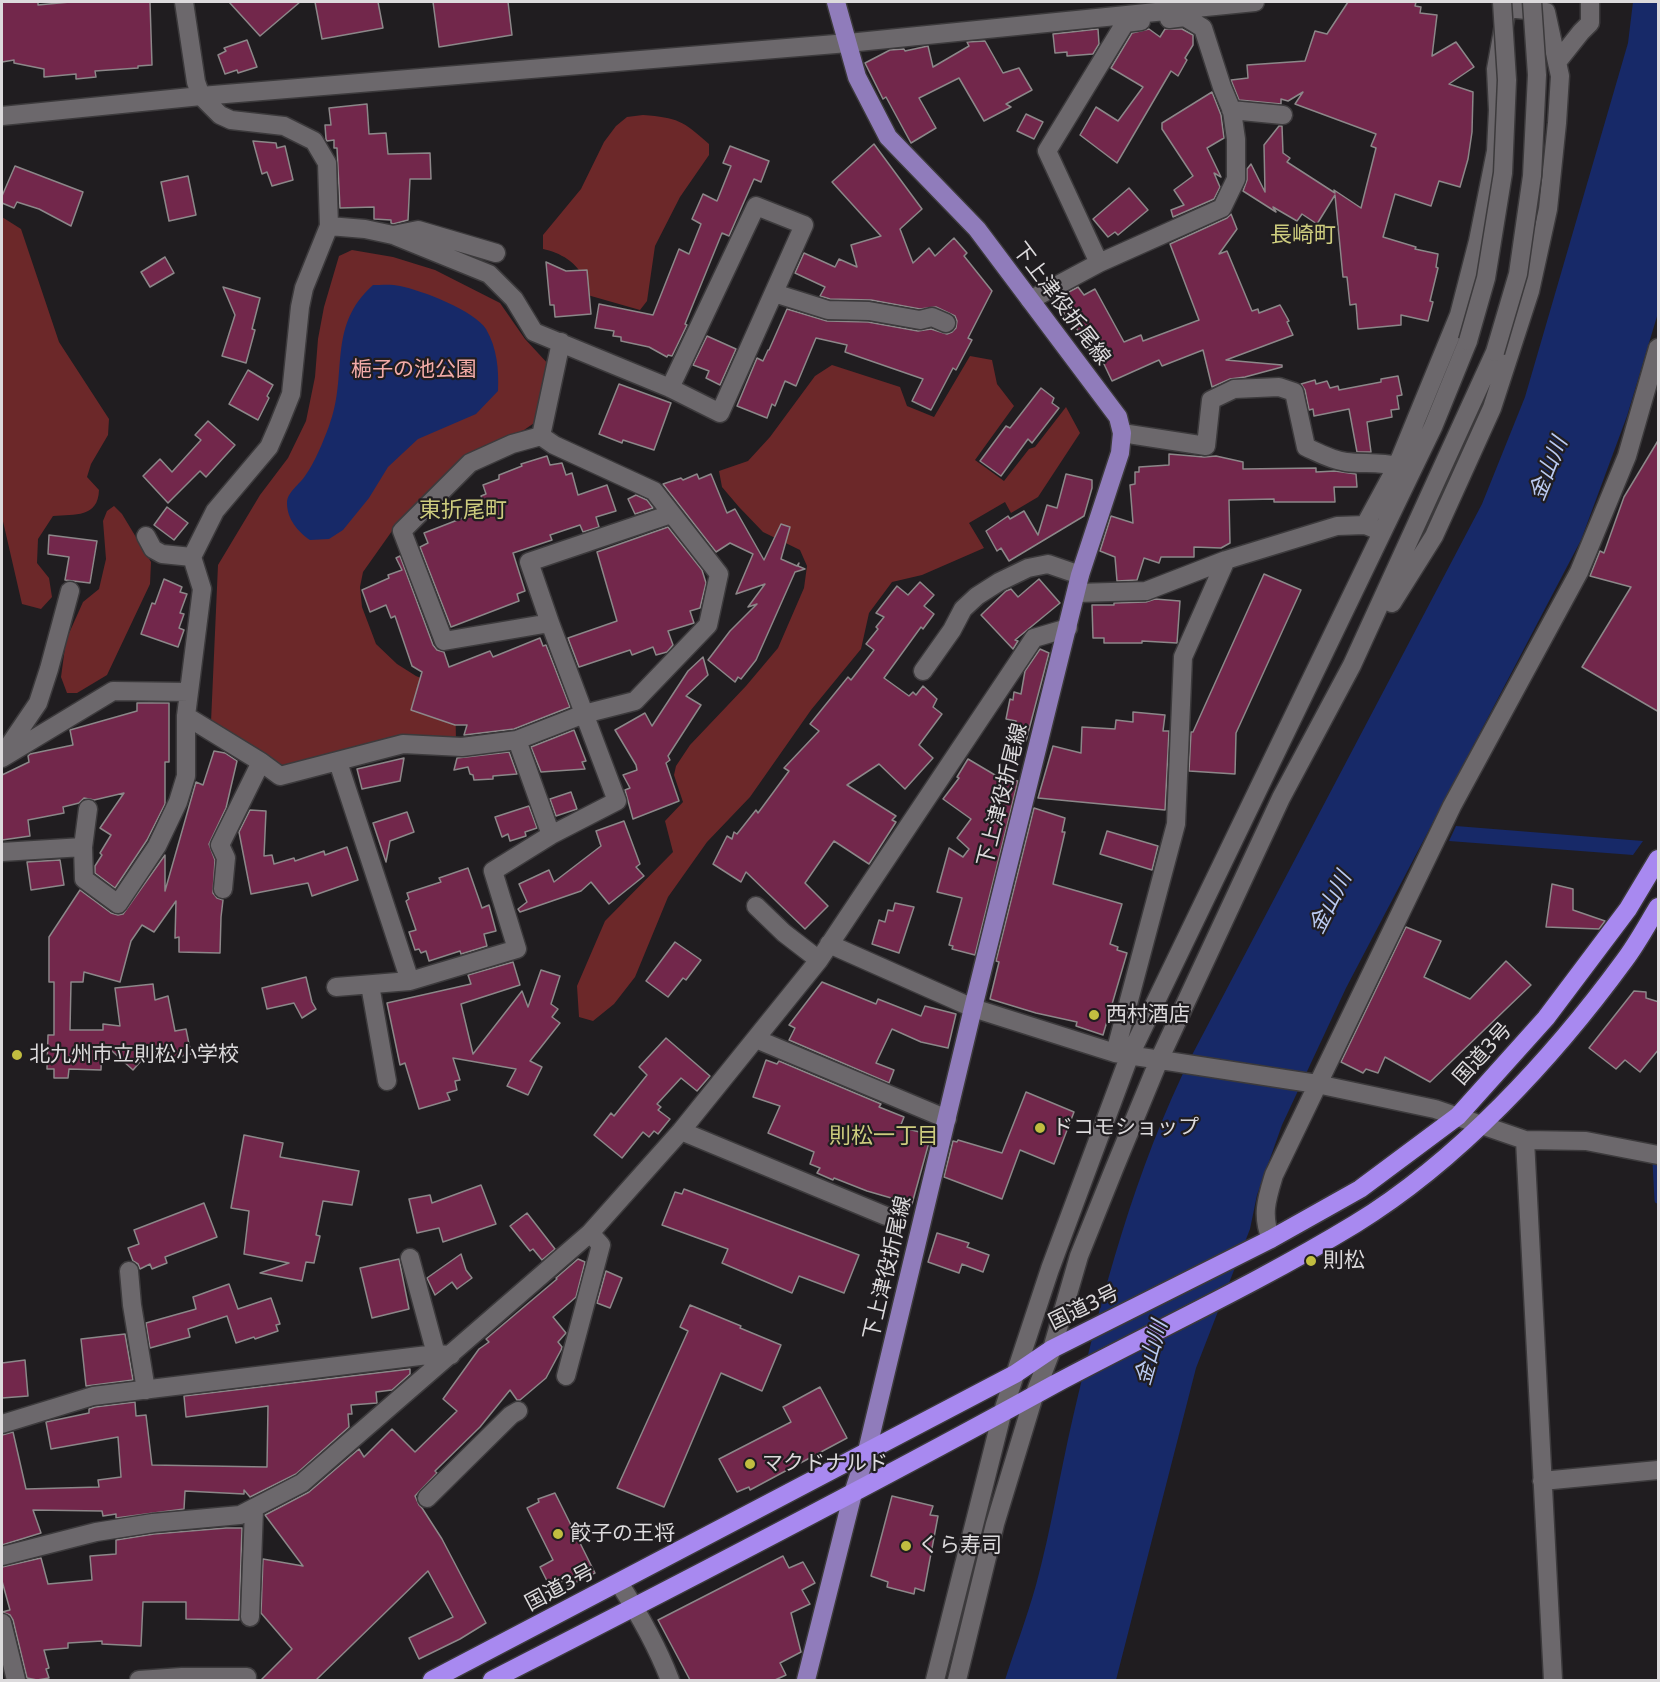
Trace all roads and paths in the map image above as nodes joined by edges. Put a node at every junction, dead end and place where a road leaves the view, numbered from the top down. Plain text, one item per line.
1 (184, 2) edge
2 (836, 2) edge
3 (1255, 2) edge
4 (1502, 2) edge
5 (1532, 2) edge
6 (1590, 2) edge
7 (848, 43) junction
8 (1558, 61) junction
9 (201, 96) junction
10 (1231, 110) junction
11 (1283, 115) dead end
12 (2, 116) edge
13 (329, 226) junction
14 (393, 235) junction
15 (496, 253) dead end
16 (1099, 263) junction
17 (774, 293) junction
18 (1030, 300) junction
19 (946, 323) dead end
20 (561, 342) junction
21 (1659, 348) edge
22 (670, 388) junction
23 (1122, 433) junction
24 (541, 436) junction
25 (1397, 466) junction
26 (671, 514) junction
27 (1365, 525) junction
28 (1382, 532) junction
29 (146, 536) dead end
30 (192, 557) junction
31 (1226, 560) junction
32 (1078, 584) junction
33 (70, 591) dead end
34 (550, 623) junction
35 (1068, 628) junction
36 (1352, 665) junction
37 (923, 671) dead end
38 (189, 692) junction
39 (584, 714) junction
40 (186, 716) junction
41 (517, 740) junction
42 (261, 762) junction
43 (338, 762) junction
44 (88, 808) dead end
45 (551, 836) junction
46 (83, 847) junction
47 (2, 852) edge
48 (1659, 859) edge
49 (223, 889) dead end
50 (756, 906) dead end
51 (1659, 907) edge
52 (824, 952) junction
53 (410, 981) junction
54 (370, 985) junction
55 (336, 987) dead end
56 (973, 1008) junction
57 (756, 1039) junction
58 (1122, 1055) junction
59 (1159, 1060) junction
60 (387, 1081) dead end
61 (1317, 1084) junction
62 (1458, 1116) junction
63 (947, 1119) junction
64 (1480, 1126) junction
65 (681, 1131) junction
66 (1525, 1140) junction
67 (1659, 1155) edge
68 (886, 1216) dead end
69 (590, 1233) junction
70 (1266, 1241) junction
71 (410, 1258) dead end
72 (129, 1271) dead end
73 (1052, 1349) junction
74 (444, 1354) junction
75 (1015, 1374) junction
76 (566, 1376) dead end
77 (146, 1390) junction
78 (1034, 1396) junction
79 (518, 1411) dead end
80 (1002, 1414) junction
81 (2, 1425) edge
82 (867, 1450) junction
83 (1659, 1470) edge
84 (1542, 1481) junction
85 (854, 1493) junction
86 (427, 1498) dead end
87 (254, 1509) junction
88 (2, 1556) edge
89 (619, 1583) junction
90 (635, 1607) junction
91 (249, 1617) dead end
92 (2, 1623) edge
93 (248, 1677) dead end
94 (16, 1680) edge
95 (140, 1680) edge
96 (432, 1680) edge
97 (492, 1680) edge
98 (670, 1680) edge
99 (806, 1680) edge
100 (935, 1680) edge
101 (957, 1680) edge
102 (1553, 1680) edge

1 - 9 street
2 - 7 main road, 下上津役折尾線
3 - 7 street
4 - 28 street, bridge
5 - 36 street, bridge
6 - 8 street
7 - 9 street
7 - 18 main road, 下上津役折尾線
8 - 25 street
8 - 36 street
9 - 12 street
9 - 13 street
10 - 11 street
10 - 16 street
10 - 16 street
13 - 14 street
13 - 30 street
14 - 15 street
14 - 20 street
16 - 18 street
17 - 19 street
17 - 22 street
17 - 22 street
18 - 23 main road, 下上津役折尾線
20 - 22 street
20 - 24 street
21 - 61 street
23 - 25 street
23 - 32 main road, 下上津役折尾線
24 - 26 street
24 - 34 street
25 - 27 street
26 - 34 street
26 - 39 street
27 - 28 street
27 - 31 street
28 - 58 street
29 - 30 street
30 - 38 street
31 - 32 street
31 - 58 street
32 - 35 main road, 下上津役折尾線
32 - 37 street
33 - 38 street
34 - 39 street
35 - 52 street
35 - 56 main road, 下上津役折尾線
36 - 59 street
38 - 40 street
39 - 41 street
39 - 45 street
40 - 42 street
40 - 46 street
41 - 43 street
41 - 45 street
42 - 43 street
42 - 49 street
43 - 53 street
44 - 46 street
45 - 53 street
46 - 47 street
48 - 62 highway, 国道3号
50 - 52 street
51 - 64 highway
52 - 56 street
52 - 57 street
53 - 54 street
54 - 55 street
54 - 60 street
56 - 58 street
56 - 63 main road, 下上津役折尾線
57 - 63 street
57 - 65 street
58 - 59 street
58 - 75 street
59 - 61 street
59 - 73 street
61 - 62 street
61 - 70 street
62 - 64 street
62 - 70 highway, 国道3号
63 - 82 main road, 下上津役折尾線
64 - 66 street
64 - 78 highway
65 - 68 street
65 - 69 street
66 - 67 street
66 - 84 street
69 - 74 street
69 - 76 street
70 - 73 highway, 国道3号
71 - 74 street
72 - 77 street
73 - 75 highway, 国道3号
73 - 78 street
74 - 77 street
74 - 87 street
75 - 80 street
75 - 82 highway, 国道3号
77 - 81 street
78 - 80 highway
78 - 101 street
79 - 86 street
80 - 85 highway
80 - 100 street
82 - 85 main road, 下上津役折尾線
82 - 89 highway, 国道3号
83 - 84 street
84 - 102 street
85 - 90 highway
85 - 99 main road, 下上津役折尾線
87 - 88 street
87 - 91 street
89 - 90 street
89 - 96 highway, 国道3号
90 - 97 highway
90 - 98 street
92 - 94 street
93 - 95 street

